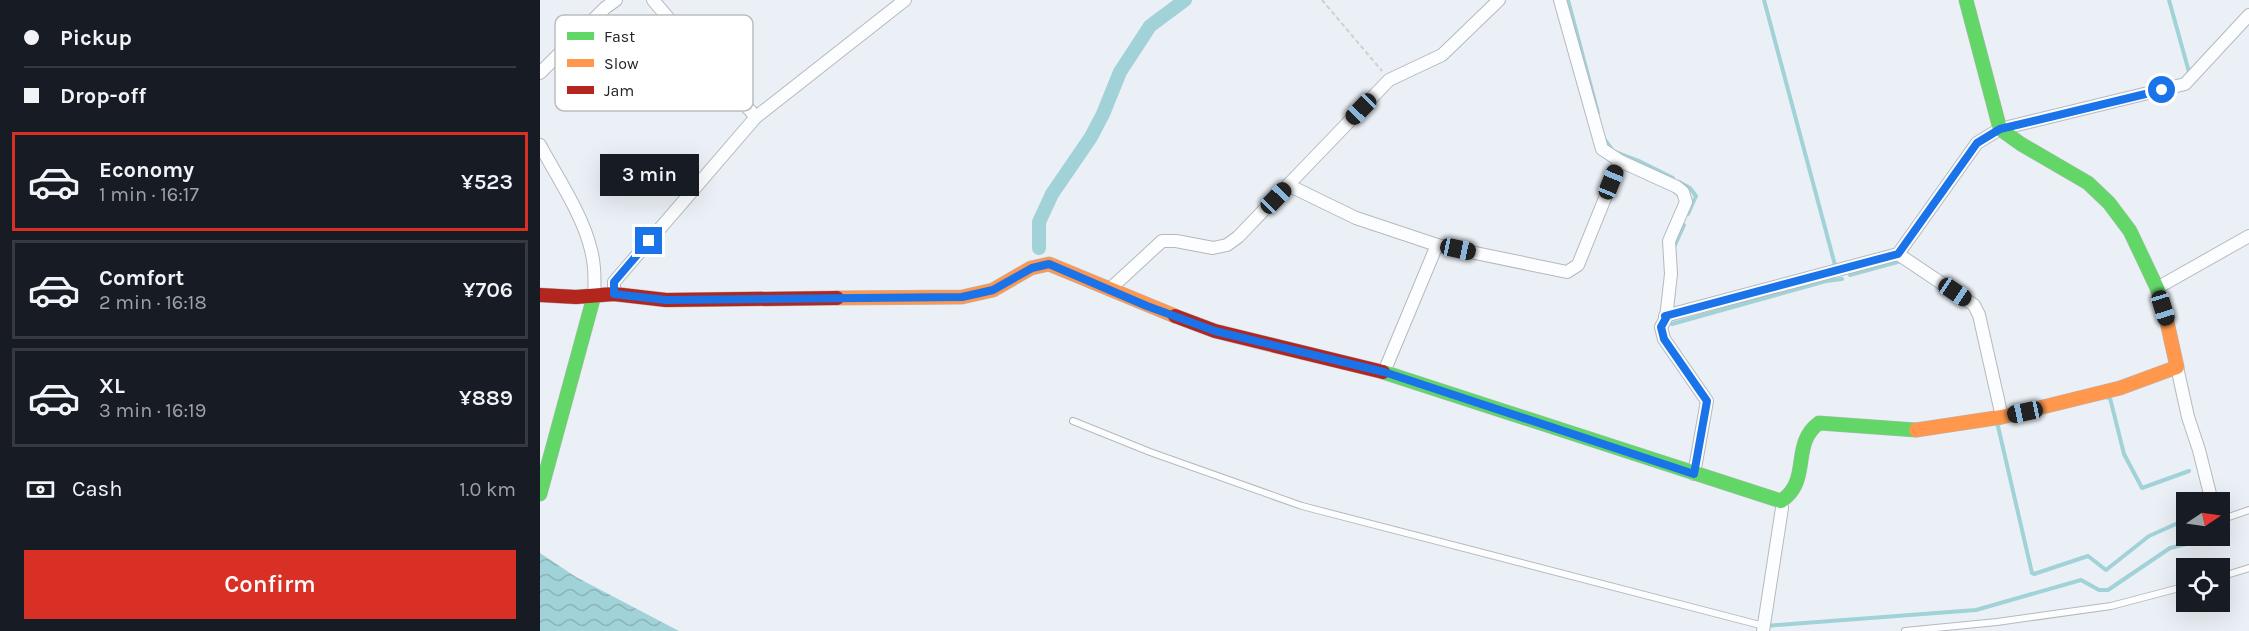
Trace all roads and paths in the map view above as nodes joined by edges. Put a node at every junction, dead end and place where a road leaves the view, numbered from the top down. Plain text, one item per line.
1 (616, 0) edge
2 (653, 0) edge
3 (905, 0) edge
4 (1322, 0) edge
5 (1499, 0) edge
6 (1560, 0) edge
7 (1966, 0) edge
8 (598, 15) edge
9 (666, 15) edge
10 (2249, 15) edge
11 (555, 58) edge
12 (540, 73) edge
13 (1389, 80) junction
14 (751, 111) edge
15 (756, 117) junction
16 (2000, 129) junction
17 (540, 145) edge
18 (1620, 161) junction
19 (1288, 185) junction
20 (2249, 236) edge
21 (1437, 245) junction
22 (1898, 254) junction
23 (2157, 288) junction
24 (1110, 289) junction
25 (614, 294) junction
26 (540, 295) edge
27 (594, 296) junction
28 (1665, 316) junction
29 (2177, 367) junction
30 (1384, 372) junction
31 (2002, 417) junction
32 (1073, 421) dead end
33 (1694, 474) junction
34 (2210, 492) edge
35 (540, 495) edge
36 (1781, 501) junction
37 (2249, 510) edge
38 (2230, 517) edge
39 (2249, 568) edge
40 (2230, 574) edge
41 (2176, 589) edge
42 (1764, 629) edge
43 (1905, 631) edge

1 - 8 street
2 - 9 street
3 - 15 street
4 - 13 path
5 - 13 street
6 - 18 street
7 - 16 street
10 - 16 street
11 - 12 street
13 - 19 street
14 - 15 street
15 - 25 street
16 - 22 street
16 - 23 street
17 - 27 street
18 - 21 street
18 - 28 street
19 - 21 street
19 - 24 street
20 - 23 street
21 - 30 street
22 - 28 street
22 - 31 street
23 - 29 street
24 - 25 street
24 - 30 street
25 - 27 street
26 - 27 street
27 - 35 street
28 - 33 street
29 - 31 street
29 - 34 street
30 - 33 street
31 - 36 street
32 - 42 lane
33 - 36 street
36 - 42 street
37 - 38 lane
39 - 40 lane
41 - 43 lane

